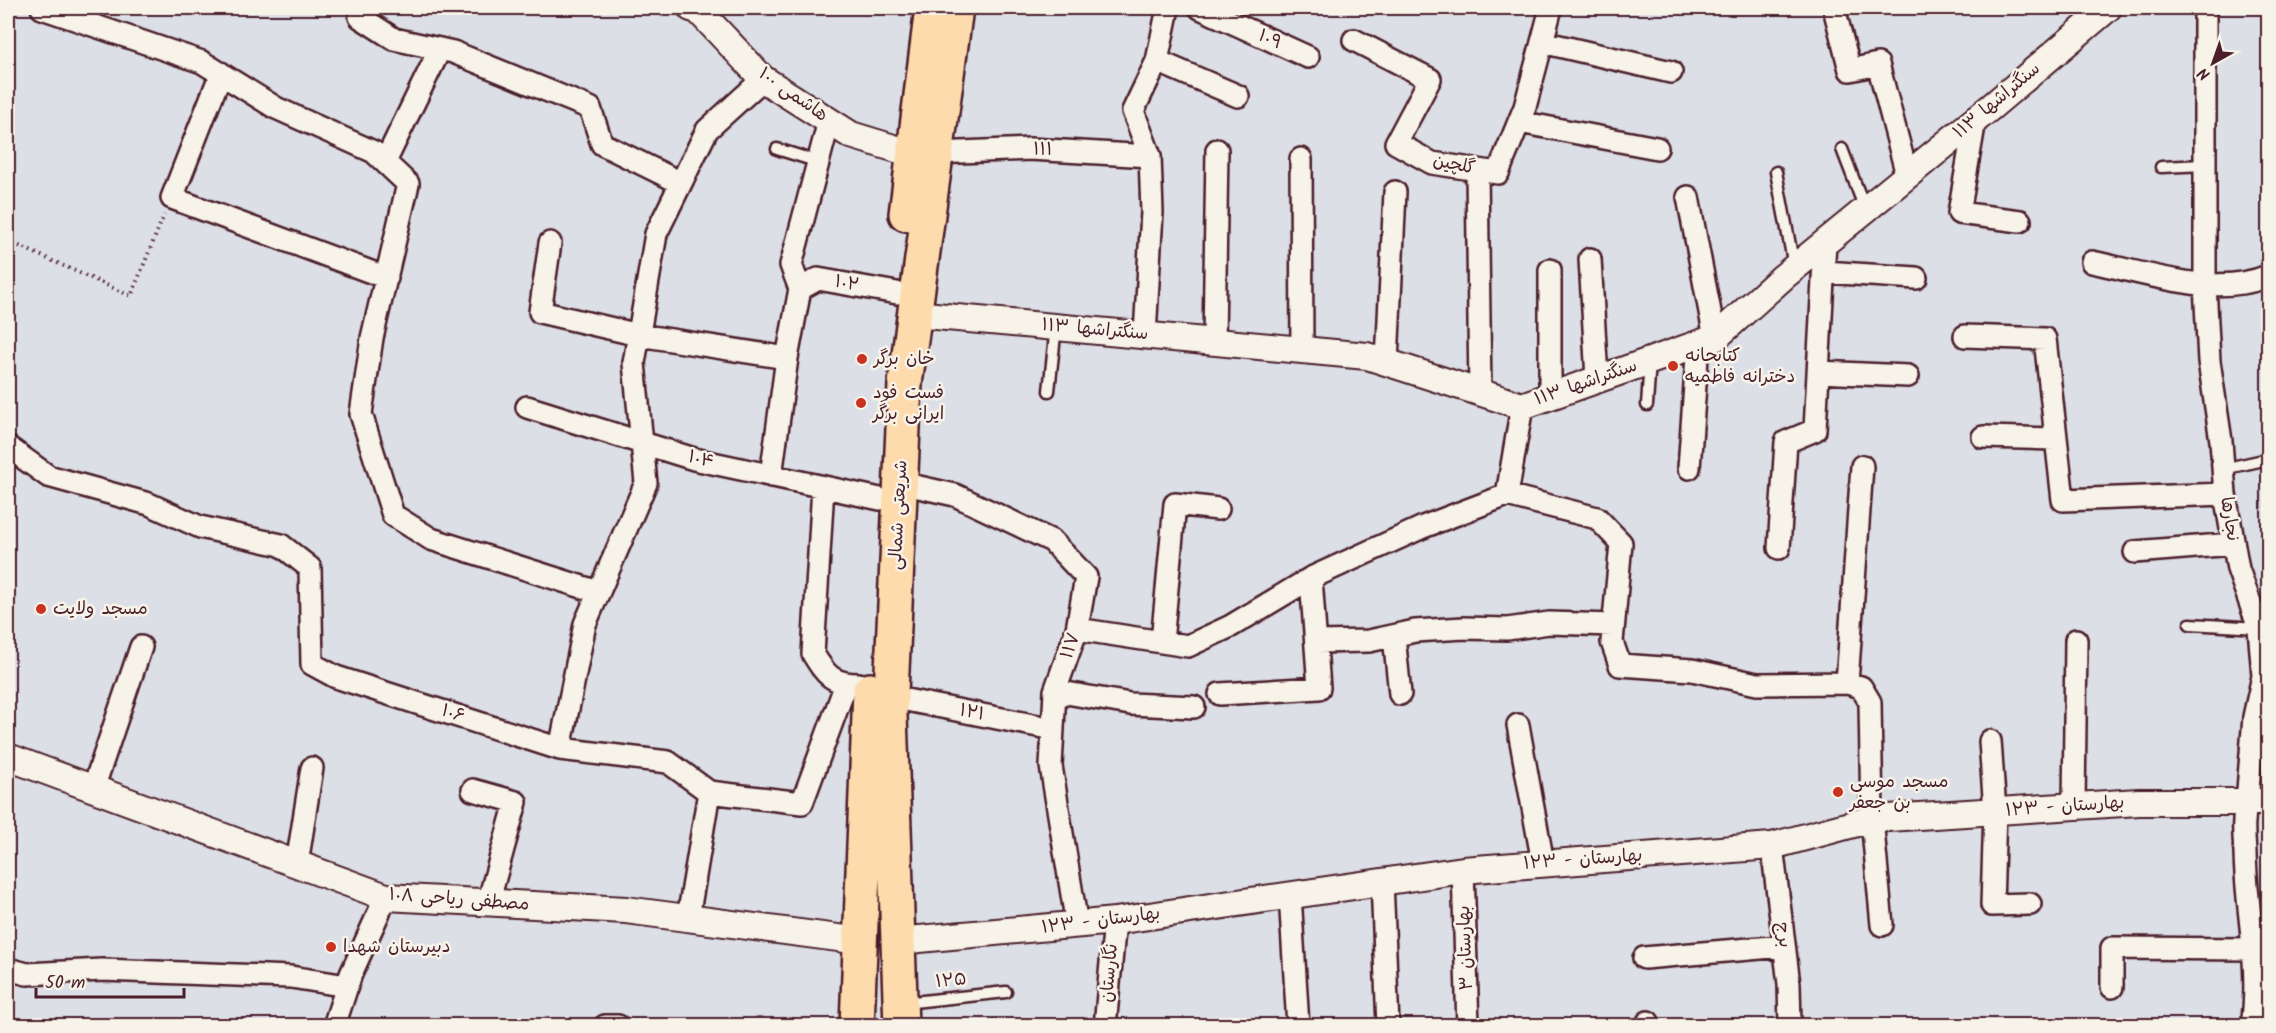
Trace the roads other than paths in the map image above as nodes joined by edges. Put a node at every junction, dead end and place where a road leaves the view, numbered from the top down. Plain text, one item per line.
1 (42, 8) edge
2 (364, 8) edge
3 (691, 8) edge
4 (932, 8) edge
5 (957, 8) edge
6 (1168, 8) edge
7 (1200, 8) edge
8 (1550, 8) edge
9 (1834, 8) edge
10 (2108, 8) edge
11 (2205, 8) edge
12 (1354, 40) dead end
13 (1542, 42) junction
14 (440, 49) junction
15 (1308, 57) dead end
16 (1157, 62) junction
17 (1671, 72) dead end
18 (221, 73) junction
19 (763, 79) junction
20 (1238, 96) dead end
21 (1975, 120) junction
22 (830, 121) junction
23 (1519, 122) junction
24 (1657, 148) dead end
25 (777, 149) dead end
26 (1842, 149) dead end
27 (1216, 150) dead end
28 (925, 154) junction
29 (1150, 156) junction
30 (1301, 159) dead end
31 (385, 162) junction
32 (819, 162) junction
33 (2205, 165) junction
34 (2161, 167) dead end
35 (1478, 170) junction
36 (1776, 172) dead end
37 (1907, 175) junction
38 (681, 183) junction
39 (1395, 192) dead end
40 (1688, 197) dead end
41 (1865, 210) junction
42 (2020, 221) dead end
43 (1825, 242) junction
44 (550, 243) dead end
45 (1590, 259) dead end
46 (2092, 262) dead end
47 (1794, 267) junction
48 (1550, 270) dead end
49 (1824, 272) junction
50 (2268, 276) edge
51 (387, 278) junction
52 (1916, 278) dead end
53 (2205, 285) junction
54 (800, 289) junction
55 (906, 304) junction
56 (1056, 326) junction
57 (639, 335) junction
58 (1145, 335) junction
59 (1965, 336) dead end
60 (1706, 340) junction
61 (1214, 341) junction
62 (1302, 350) junction
63 (787, 358) junction
64 (1650, 360) junction
65 (1387, 362) junction
66 (1818, 372) junction
67 (1908, 376) dead end
68 (1596, 380) junction
69 (1048, 391) dead end
70 (1480, 393) junction
71 (1550, 396) junction
72 (1647, 405) dead end
73 (1522, 406) junction
74 (527, 407) dead end
75 (1983, 437) dead end
76 (2056, 439) junction
77 (642, 441) junction
78 (8, 447) edge
79 (2268, 459) edge
80 (1862, 466) dead end
81 (1689, 468) dead end
82 (2223, 469) junction
83 (771, 476) junction
84 (823, 487) junction
85 (890, 491) junction
86 (2224, 494) junction
87 (1507, 495) junction
88 (1218, 509) dead end
89 (2233, 544) junction
90 (1779, 548) dead end
91 (2135, 552) dead end
92 (1311, 578) junction
93 (598, 592) junction
94 (2190, 624) dead end
95 (1613, 626) junction
96 (1077, 628) junction
97 (2259, 628) junction
98 (1394, 636) junction
99 (2076, 640) dead end
100 (1162, 642) junction
101 (1316, 642) junction
102 (141, 647) dead end
103 (1847, 683) junction
104 (869, 688) junction
105 (1055, 691) junction
106 (1220, 694) dead end
107 (1400, 694) dead end
108 (1194, 707) dead end
109 (1518, 725) dead end
110 (1053, 729) junction
111 (1990, 741) dead end
112 (560, 749) junction
113 (8, 757) edge
114 (312, 768) dead end
115 (93, 789) junction
116 (473, 790) dead end
117 (709, 792) junction
118 (2258, 802) edge
119 (2074, 806) junction
120 (1995, 811) junction
121 (1872, 819) junction
122 (1772, 846) junction
123 (1543, 863) junction
124 (297, 864) junction
125 (1464, 870) junction
126 (1382, 881) junction
127 (1290, 894) junction
128 (386, 897) junction
129 (488, 903) junction
130 (2030, 904) dead end
131 (688, 918) junction
132 (1115, 921) junction
133 (1077, 924) junction
134 (1882, 925) dead end
135 (861, 941) junction
136 (898, 941) junction
137 (1784, 946) junction
138 (2253, 949) junction
139 (1644, 958) dead end
140 (8, 969) edge
141 (347, 986) junction
142 (2112, 987) dead end
143 (1006, 992) dead end
144 (901, 1015) edge
145 (2258, 1021) edge
146 (334, 1026) edge
147 (604, 1026) edge
148 (618, 1026) edge
149 (857, 1026) edge
150 (1105, 1026) edge
151 (1298, 1026) edge
152 (1388, 1026) edge
153 (1468, 1026) edge
154 (1790, 1026) edge

1 - 18 street
2 - 14 street
3 - 19 street, هاشمی ۱۰۰
4 - 28 main road, شریعتی شمالی
5 - 28 main road, شریعتی شمالی
6 - 16 street
7 - 15 street, ۱۰۹
8 - 13 street, گلچین
9 - 37 street
10 - 21 street, سنگتراشها ۱۱۳
11 - 33 street, نجارها
12 - 35 street, گلچین
13 - 17 street
13 - 23 street, گلچین
14 - 31 street
14 - 38 street
16 - 20 street
16 - 29 street
18 - 31 street
18 - 51 street
19 - 22 street, هاشمی ۱۰۰
19 - 38 street
21 - 37 street, سنگتراشها ۱۱۳
21 - 42 street
22 - 28 street, هاشمی ۱۰۰
22 - 32 street
23 - 24 street
23 - 35 street, گلچین
25 - 32 lane
26 - 41 lane
27 - 61 street
28 - 29 street, ۱۱۱
28 - 55 main road, شریعتی شمالی
29 - 58 street
30 - 62 street
31 - 51 street
32 - 54 street
33 - 34 lane
33 - 53 street, نجارها
35 - 70 street
36 - 47 lane
37 - 41 street, سنگتراشها ۱۱۳
38 - 57 street
39 - 65 street
40 - 60 street
41 - 43 street, سنگتراشها ۱۱۳
43 - 47 street, سنگتراشها ۱۱۳
43 - 49 street
44 - 57 street
45 - 68 street
46 - 53 street
47 - 60 street, سنگتراشها ۱۱۳
48 - 71 street
49 - 52 street
49 - 66 street
50 - 53 street
51 - 93 street
53 - 82 street, نجارها
54 - 55 street, ۱۰۲
54 - 63 street
55 - 56 street, سنگتراشها ۱۱۳
55 - 85 main road, شریعتی شمالی
56 - 58 street, سنگتراشها ۱۱۳
56 - 69 lane
57 - 63 street
57 - 77 street
58 - 61 street, سنگتراشها ۱۱۳
59 - 76 street
60 - 64 street, سنگتراشها ۱۱۳
60 - 81 street
61 - 62 street, سنگتراشها ۱۱۳
62 - 65 street, سنگتراشها ۱۱۳
63 - 83 street
64 - 68 street, سنگتراشها ۱۱۳
64 - 72 lane
65 - 70 street, سنگتراشها ۱۱۳
66 - 67 street
66 - 90 street
68 - 71 street, سنگتراشها ۱۱۳
70 - 73 street, سنگتراشها ۱۱۳
71 - 73 street, سنگتراشها ۱۱۳
73 - 87 street
74 - 77 street, ۱۰۴
75 - 76 street
76 - 86 street
77 - 83 street, ۱۰۴
77 - 93 street
78 - 112 street, ۱۰۶
79 - 82 lane
80 - 103 street
82 - 86 street, نجارها
83 - 84 street, ۱۰۴
84 - 85 street, ۱۰۴
84 - 104 street
85 - 96 street, ۱۱۷
85 - 104 main road, شریعتی شمالی
86 - 89 street, نجارها
87 - 92 street
87 - 95 street
88 - 100 street
89 - 91 street
89 - 97 street, نجارها
92 - 100 street
92 - 101 street
93 - 112 street
94 - 97 lane
95 - 98 street
95 - 103 street
96 - 100 street
96 - 105 street, ۱۱۷
97 - 118 street, نجارها
98 - 101 street
98 - 107 street
99 - 119 street
101 - 106 street
102 - 115 street
103 - 121 street
104 - 110 street, ۱۲۱
104 - 117 street, ۱۰۶
104 - 135 main road, شریعتی شمالی
104 - 136 main road, شریعتی شمالی
105 - 108 street
105 - 110 street, ۱۱۷
109 - 123 street
110 - 133 street, ۱۱۷
111 - 120 street
112 - 117 street, ۱۰۶
113 - 115 street, مصطفی ریاحی ۱۰۸
114 - 124 street
115 - 124 street, مصطفی ریاحی ۱۰۸
116 - 129 street
117 - 131 street
118 - 119 street, بهارستان - ۱۲۳
118 - 138 street, نجارها
119 - 120 street, بهارستان - ۱۲۳
120 - 121 street, بهارستان - ۱۲۳
120 - 130 street
121 - 122 street, بهارستان - ۱۲۳
121 - 134 street
122 - 123 street, بهارستان - ۱۲۳
122 - 137 street, برج
123 - 125 street, بهارستان - ۱۲۳
124 - 128 street, مصطفی ریاحی ۱۰۸
125 - 126 street, بهارستان - ۱۲۳
125 - 153 street, بهارستان ۳
126 - 127 street, بهارستان - ۱۲۳
126 - 152 street
127 - 132 street, بهارستان - ۱۲۳
127 - 151 street
128 - 129 street, مصطفی ریاحی ۱۰۸
128 - 141 street
129 - 131 street, مصطفی ریاحی ۱۰۸
131 - 135 street, مصطفی ریاحی ۱۰۸
132 - 133 street, بهارستان - ۱۲۳
132 - 150 street, نگارستان
133 - 136 street, بهارستان - ۱۲۳
135 - 149 main road, شریعتی شمالی
136 - 144 main road, شریعتی شمالی
137 - 139 street
137 - 154 street, برج
138 - 142 street
138 - 145 street, نجارها
140 - 141 street
141 - 146 street
143 - 144 lane, ۱۲۵
147 - 148 street

